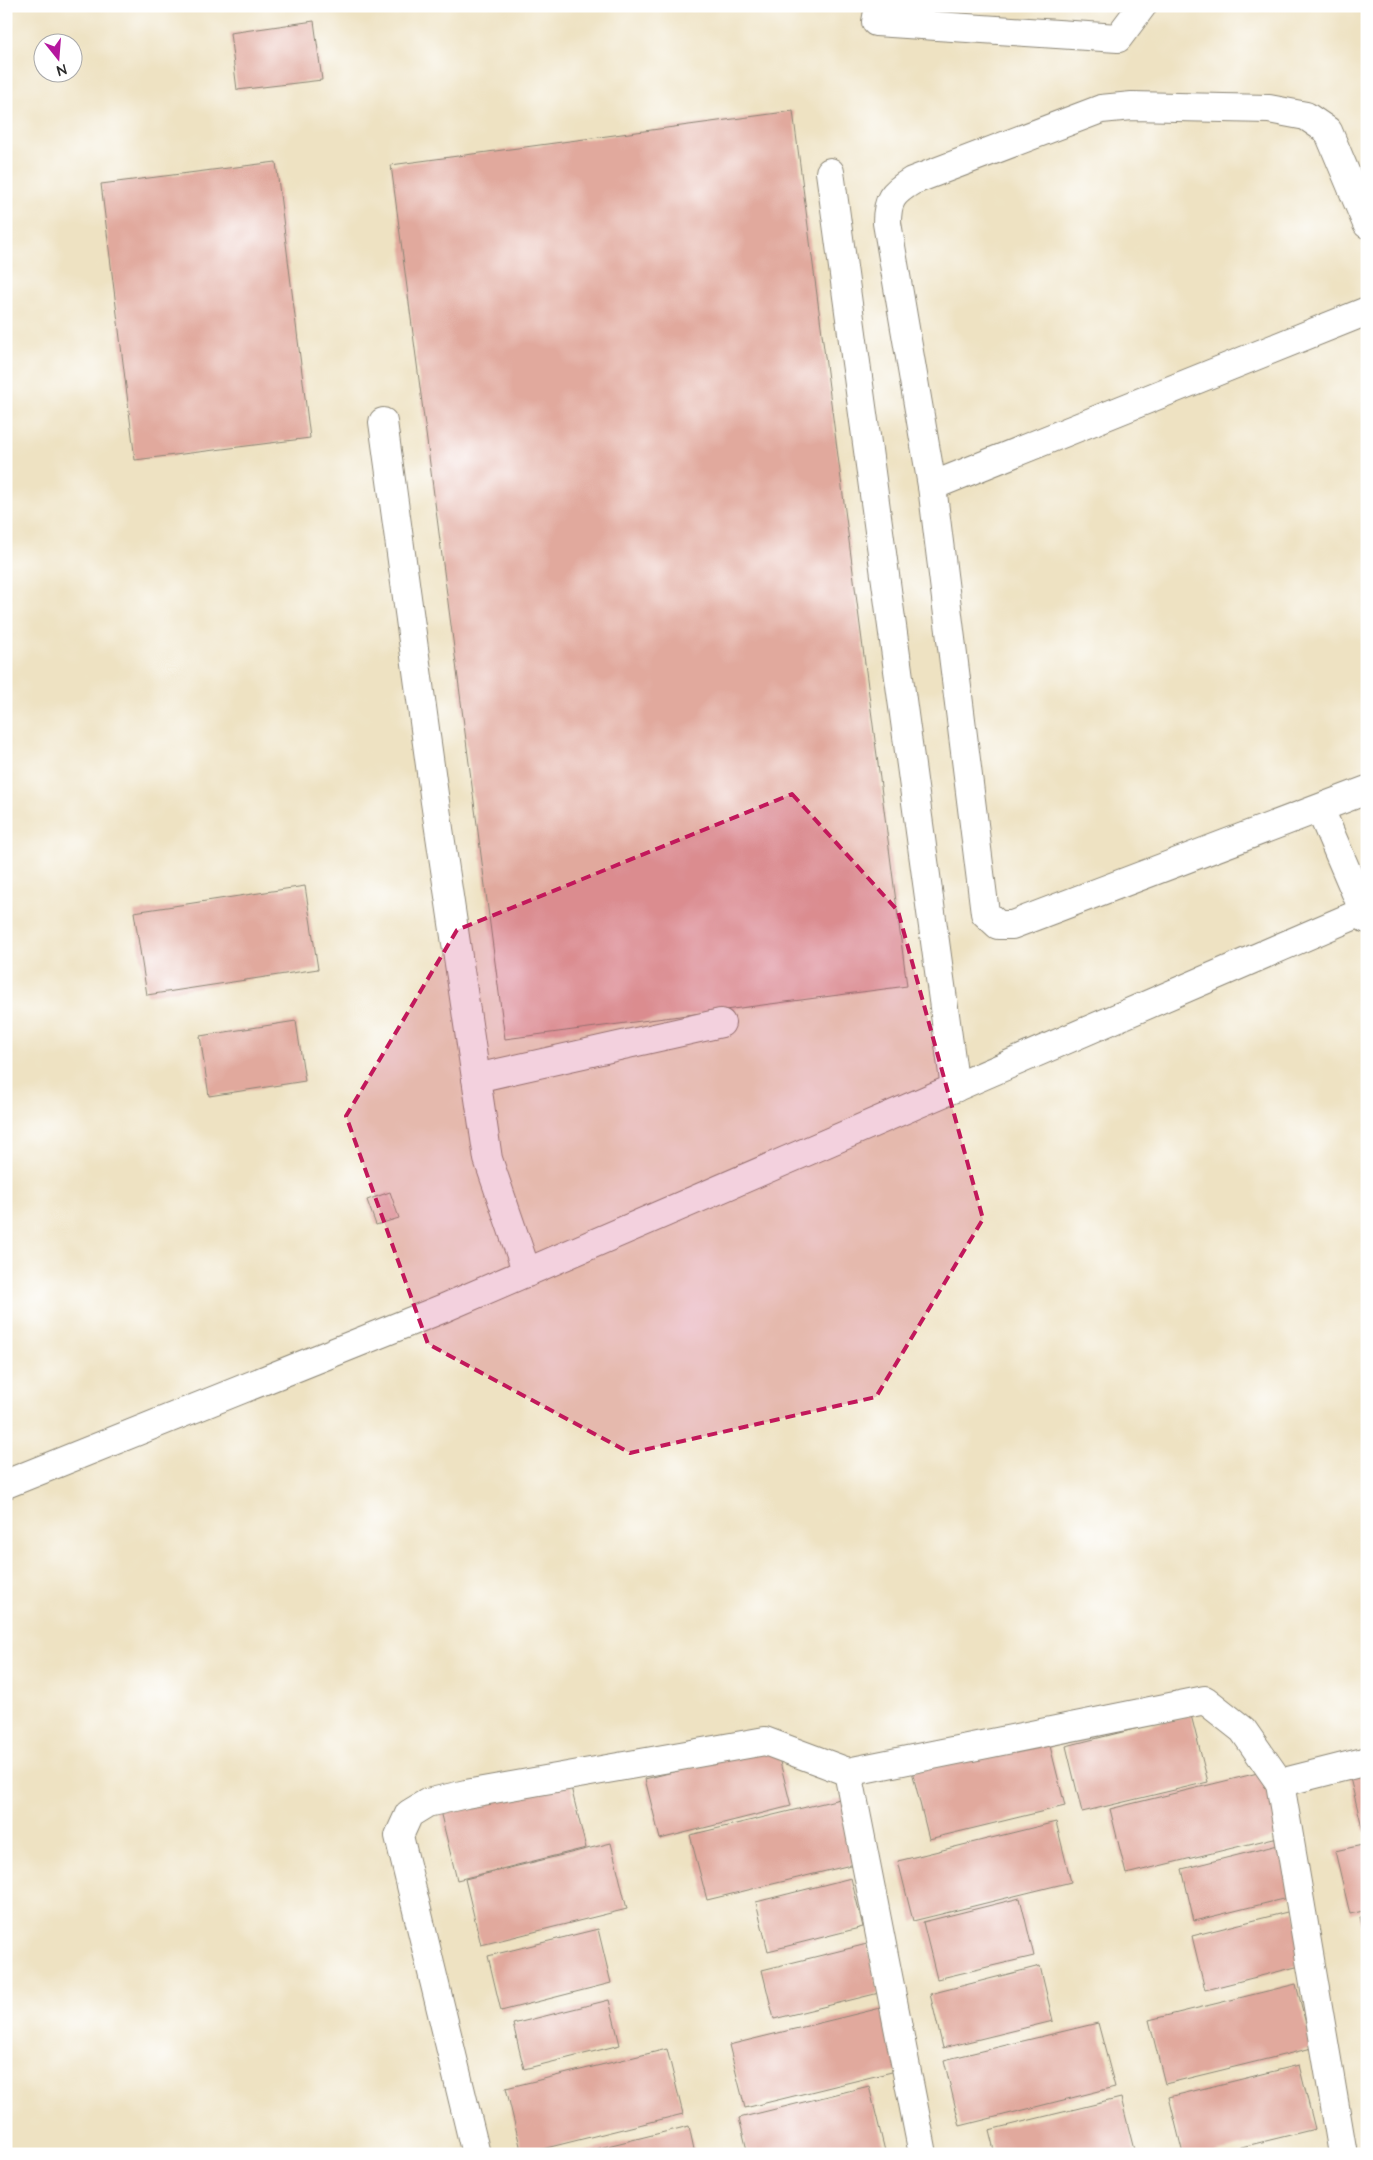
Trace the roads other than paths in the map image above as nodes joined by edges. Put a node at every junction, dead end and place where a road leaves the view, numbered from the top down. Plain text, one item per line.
1 (879, 6) edge
2 (1142, 6) edge
3 (830, 172) dead end
4 (1367, 224) edge
5 (1367, 311) edge
6 (383, 422) dead end
7 (932, 486) junction
8 (1367, 790) edge
9 (1320, 809) junction
10 (1366, 913) edge
11 (721, 1024) dead end
12 (476, 1078) junction
13 (955, 1088) junction
14 (527, 1273) junction
15 (6, 1484) edge
16 (1367, 1761) edge
17 (848, 1772) junction
18 (1280, 1783) junction
19 (476, 2154) edge
20 (922, 2154) edge
21 (1343, 2154) edge

1 - 2 street
3 - 13 street
4 - 7 street
5 - 7 street
6 - 12 street
7 - 9 street
8 - 9 street
9 - 10 street
10 - 13 street
11 - 12 street
12 - 14 street
13 - 14 street
14 - 15 street
16 - 18 street
17 - 18 street
17 - 19 street
17 - 20 street
18 - 21 street

